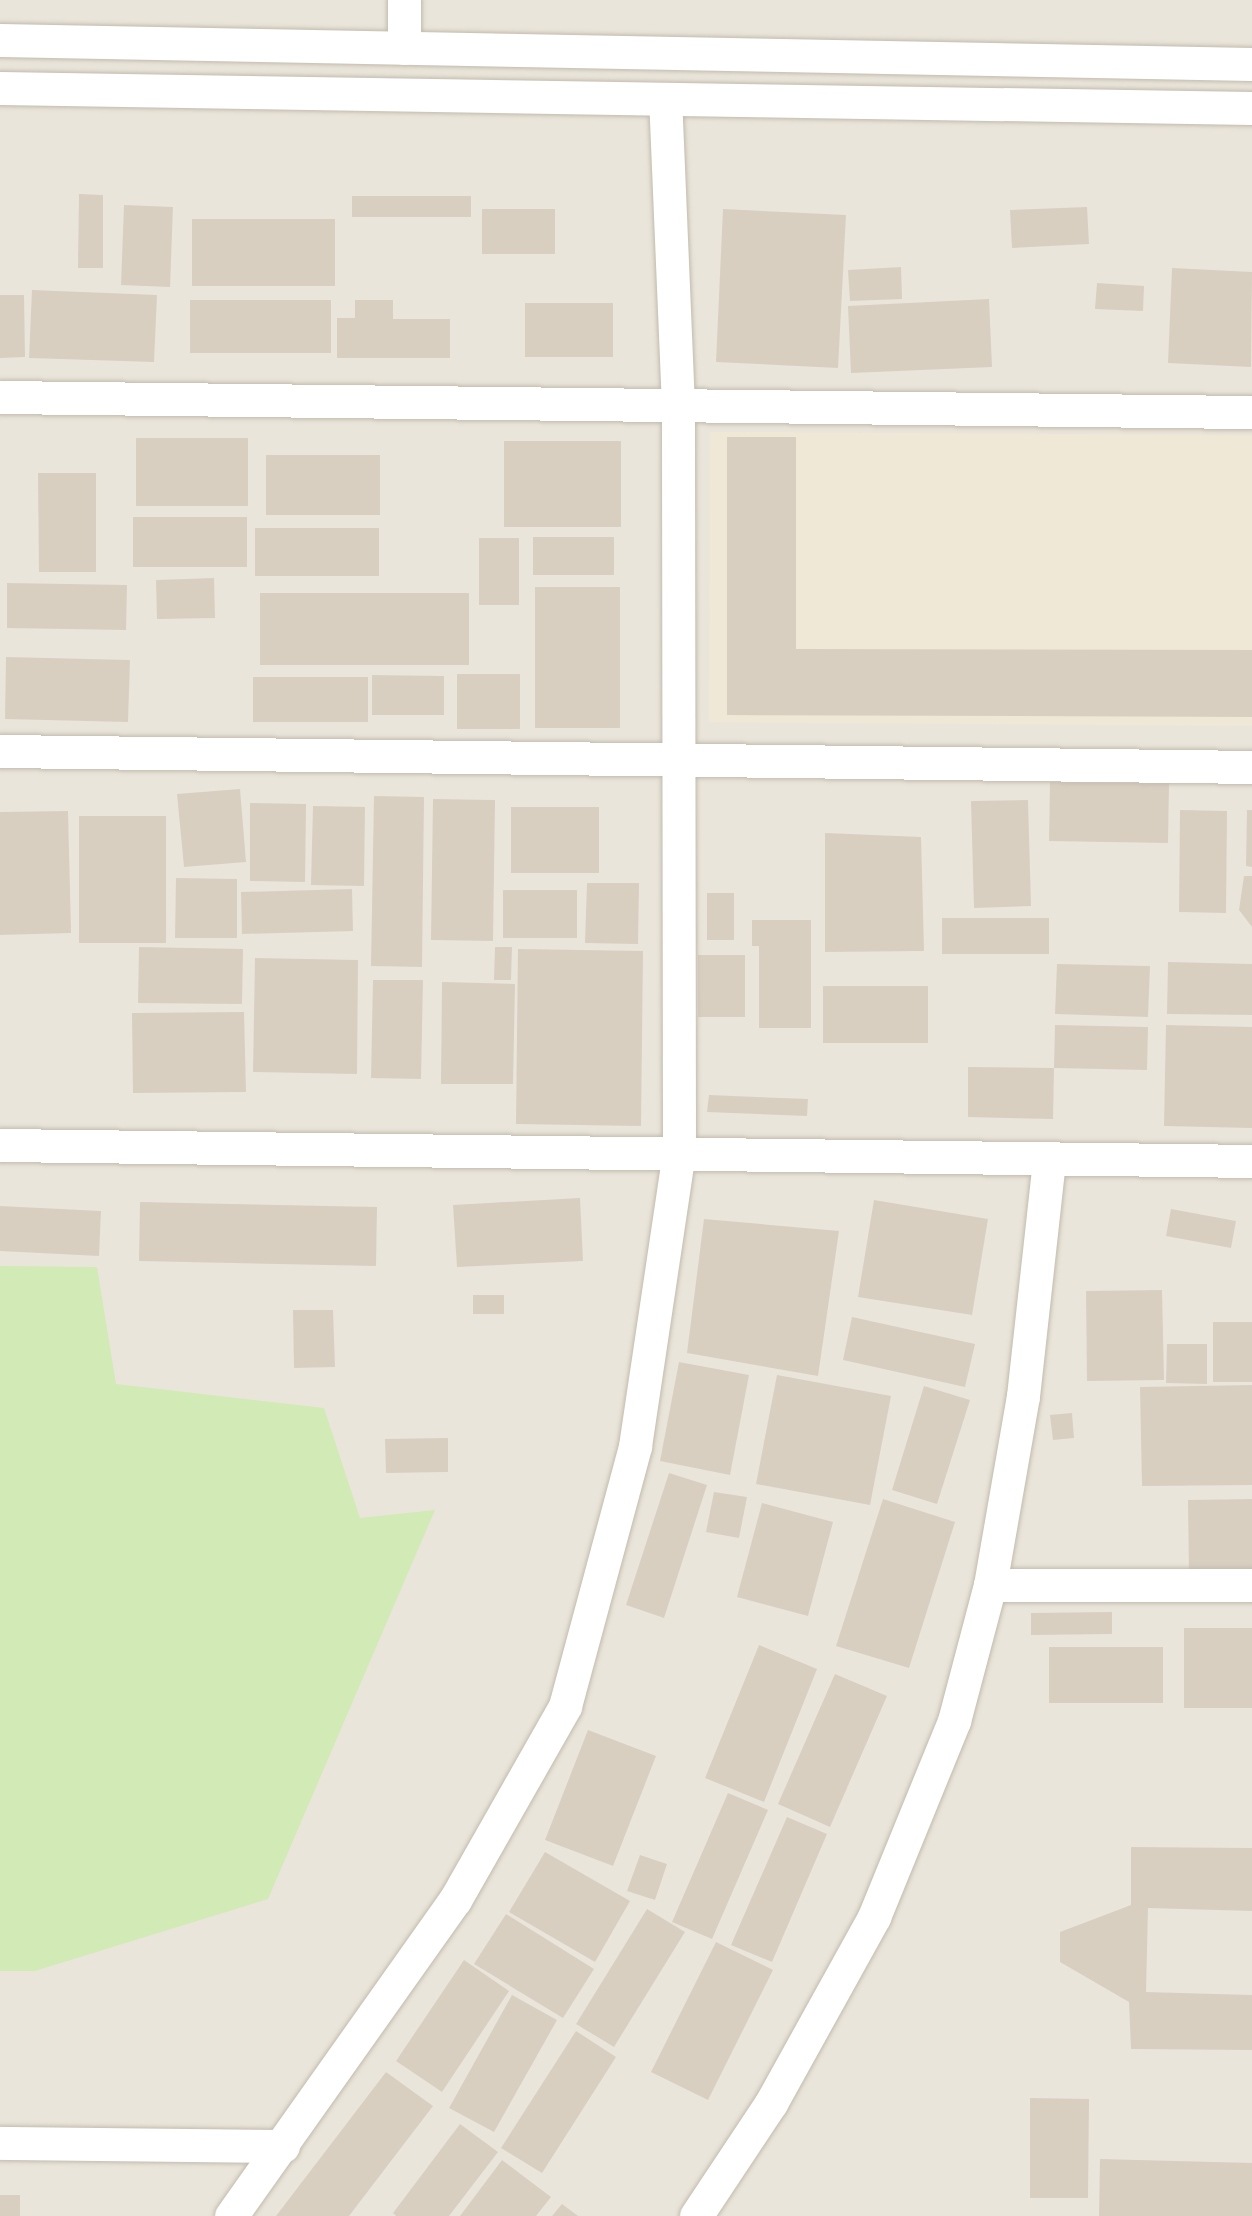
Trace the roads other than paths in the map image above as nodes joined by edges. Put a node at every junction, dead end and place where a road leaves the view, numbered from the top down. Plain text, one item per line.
1 (404, 0) edge
2 (0, 40) edge
3 (404, 48) junction
4 (1252, 64) edge
5 (0, 88) edge
6 (665, 99) junction
7 (1252, 108) edge
8 (0, 397) edge
9 (678, 406) junction
10 (1252, 412) edge
11 (0, 751) edge
12 (676, 762) junction
13 (1252, 767) edge
14 (0, 1145) edge
15 (679, 1153) junction
16 (1049, 1159) junction
17 (1252, 1161) edge
18 (990, 1585) junction
19 (1252, 1585) edge
20 (0, 2143) edge
21 (283, 2146) junction
22 (231, 2216) edge
23 (696, 2216) edge

1 - 3 street
2 - 3 street
3 - 4 street
5 - 6 street
6 - 7 street
6 - 9 street
8 - 9 street
9 - 10 street
9 - 12 street
11 - 12 street
12 - 13 street
12 - 15 street
14 - 15 street
15 - 16 street
15 - 21 street
16 - 17 street
16 - 18 street
18 - 19 street
18 - 23 street
20 - 21 street
21 - 22 street

